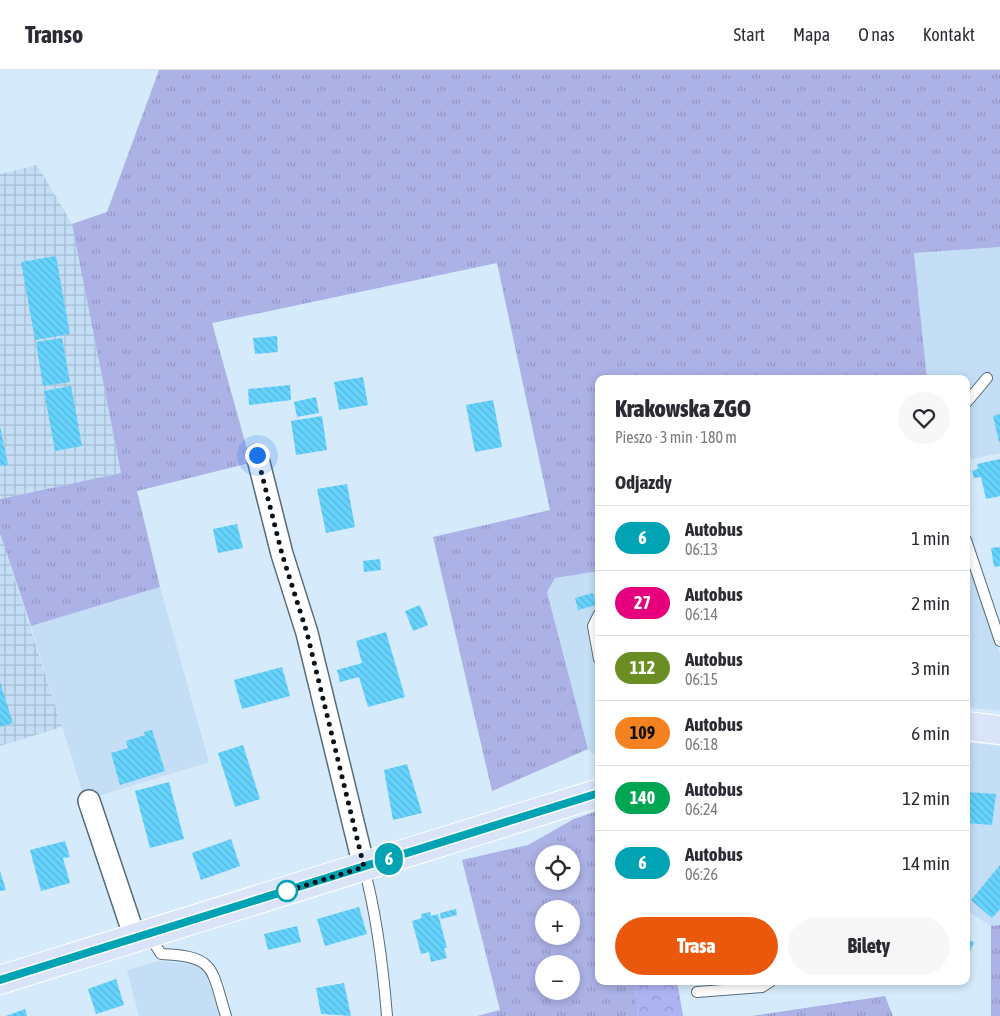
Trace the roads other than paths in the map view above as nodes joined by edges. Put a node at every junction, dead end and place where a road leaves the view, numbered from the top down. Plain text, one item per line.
1 (987, 378) dead end
2 (970, 398) edge
3 (257, 455) dead end
4 (970, 552) edge
5 (595, 622) edge
6 (595, 637) edge
7 (1000, 640) edge
8 (970, 726) edge
9 (1000, 730) edge
10 (595, 794) edge
11 (89, 801) dead end
12 (364, 867) junction
13 (141, 936) junction
14 (0, 980) edge
15 (765, 985) edge
16 (697, 992) dead end
17 (226, 1016) edge
18 (387, 1016) edge

1 - 2 lane
3 - 12 street
4 - 7 lane
5 - 6 lane
8 - 9 main road
10 - 12 main road
11 - 13 street
12 - 13 main road
12 - 18 lane
13 - 14 main road
13 - 17 lane
15 - 16 lane

